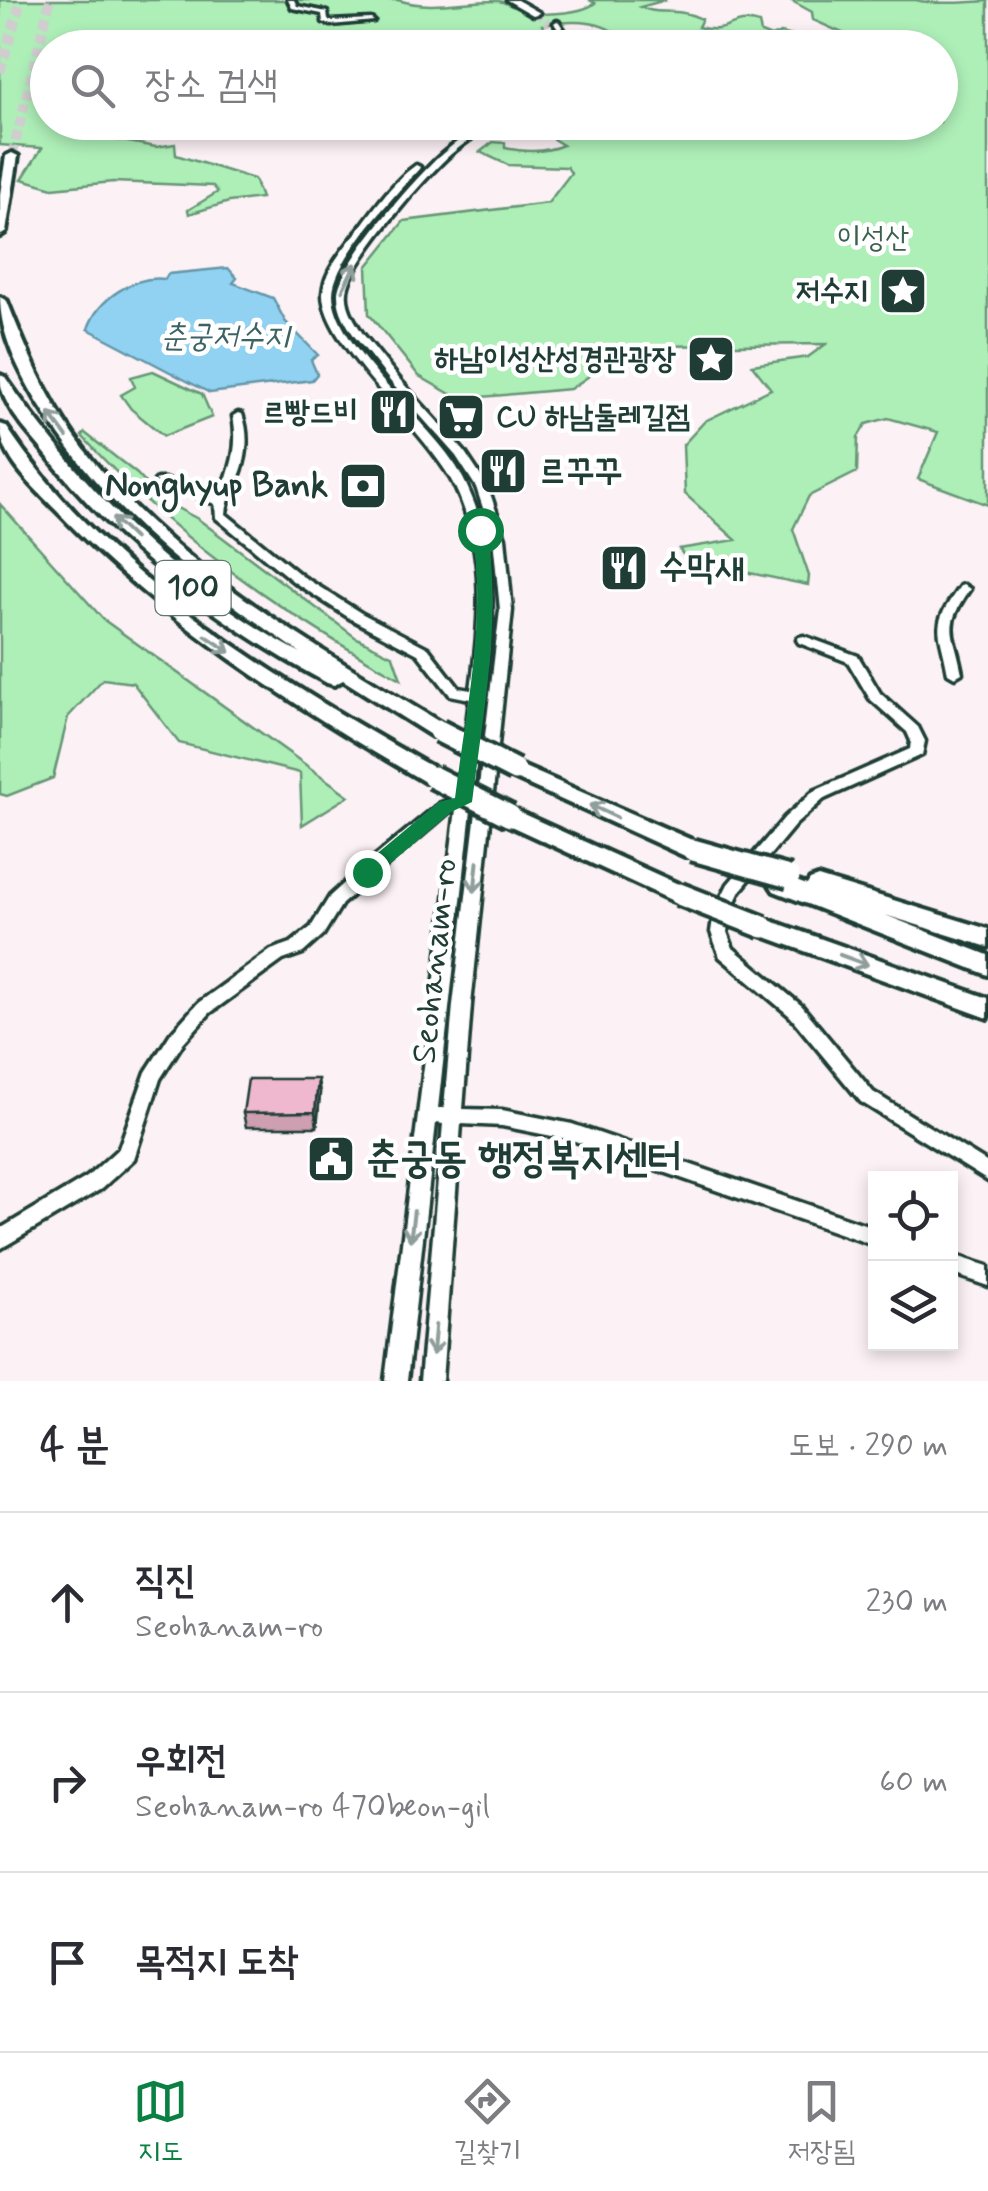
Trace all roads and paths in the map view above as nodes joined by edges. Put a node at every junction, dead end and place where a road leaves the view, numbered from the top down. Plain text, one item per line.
1 (291, 0) edge
2 (510, 0) edge
3 (521, 0) edge
4 (371, 20) dead end
5 (452, 140) edge
6 (463, 140) edge
7 (12, 156) tunnel mouth
8 (0, 232) edge
9 (0, 300) edge
10 (0, 380) edge
11 (238, 416) dead end
12 (0, 429) edge
13 (161, 482) dead end
14 (219, 502) junction
15 (964, 589) dead end
16 (804, 640) dead end
17 (955, 673) dead end
18 (476, 694) junction
19 (439, 731) junction
20 (463, 802) junction
21 (786, 881) junction
22 (988, 938) edge
23 (988, 965) edge
24 (988, 1008) edge
25 (426, 1116) junction
26 (452, 1116) junction
27 (988, 1173) edge
28 (868, 1234) edge
29 (0, 1240) edge
30 (958, 1266) edge
31 (988, 1276) edge
32 (396, 1381) edge
33 (431, 1381) edge

1 - 4 street
2 - 3 main road
5 - 18 street, Seohanam-ro
6 - 26 street, Seohanam-ro
7 - 8 highway
19 -> 9 highway, 100
19 -> 10 highway, 100
11 - 14 street
12 -> 24 highway, 100, bridge
13 - 14 street
14 - 18 street
15 - 17 street
16 - 27 street
18 - 20 street, Seohanam-ro
21 -> 19 highway, 100, bridge
20 - 25 street, Seohanam-ro
20 - 29 street
21 - 22 highway
21 - 23 highway, 100
25 - 26 street
25 -> 32 street, Seohanam-ro
26 - 28 street
26 -> 33 street, Seohanam-ro
30 - 31 street

